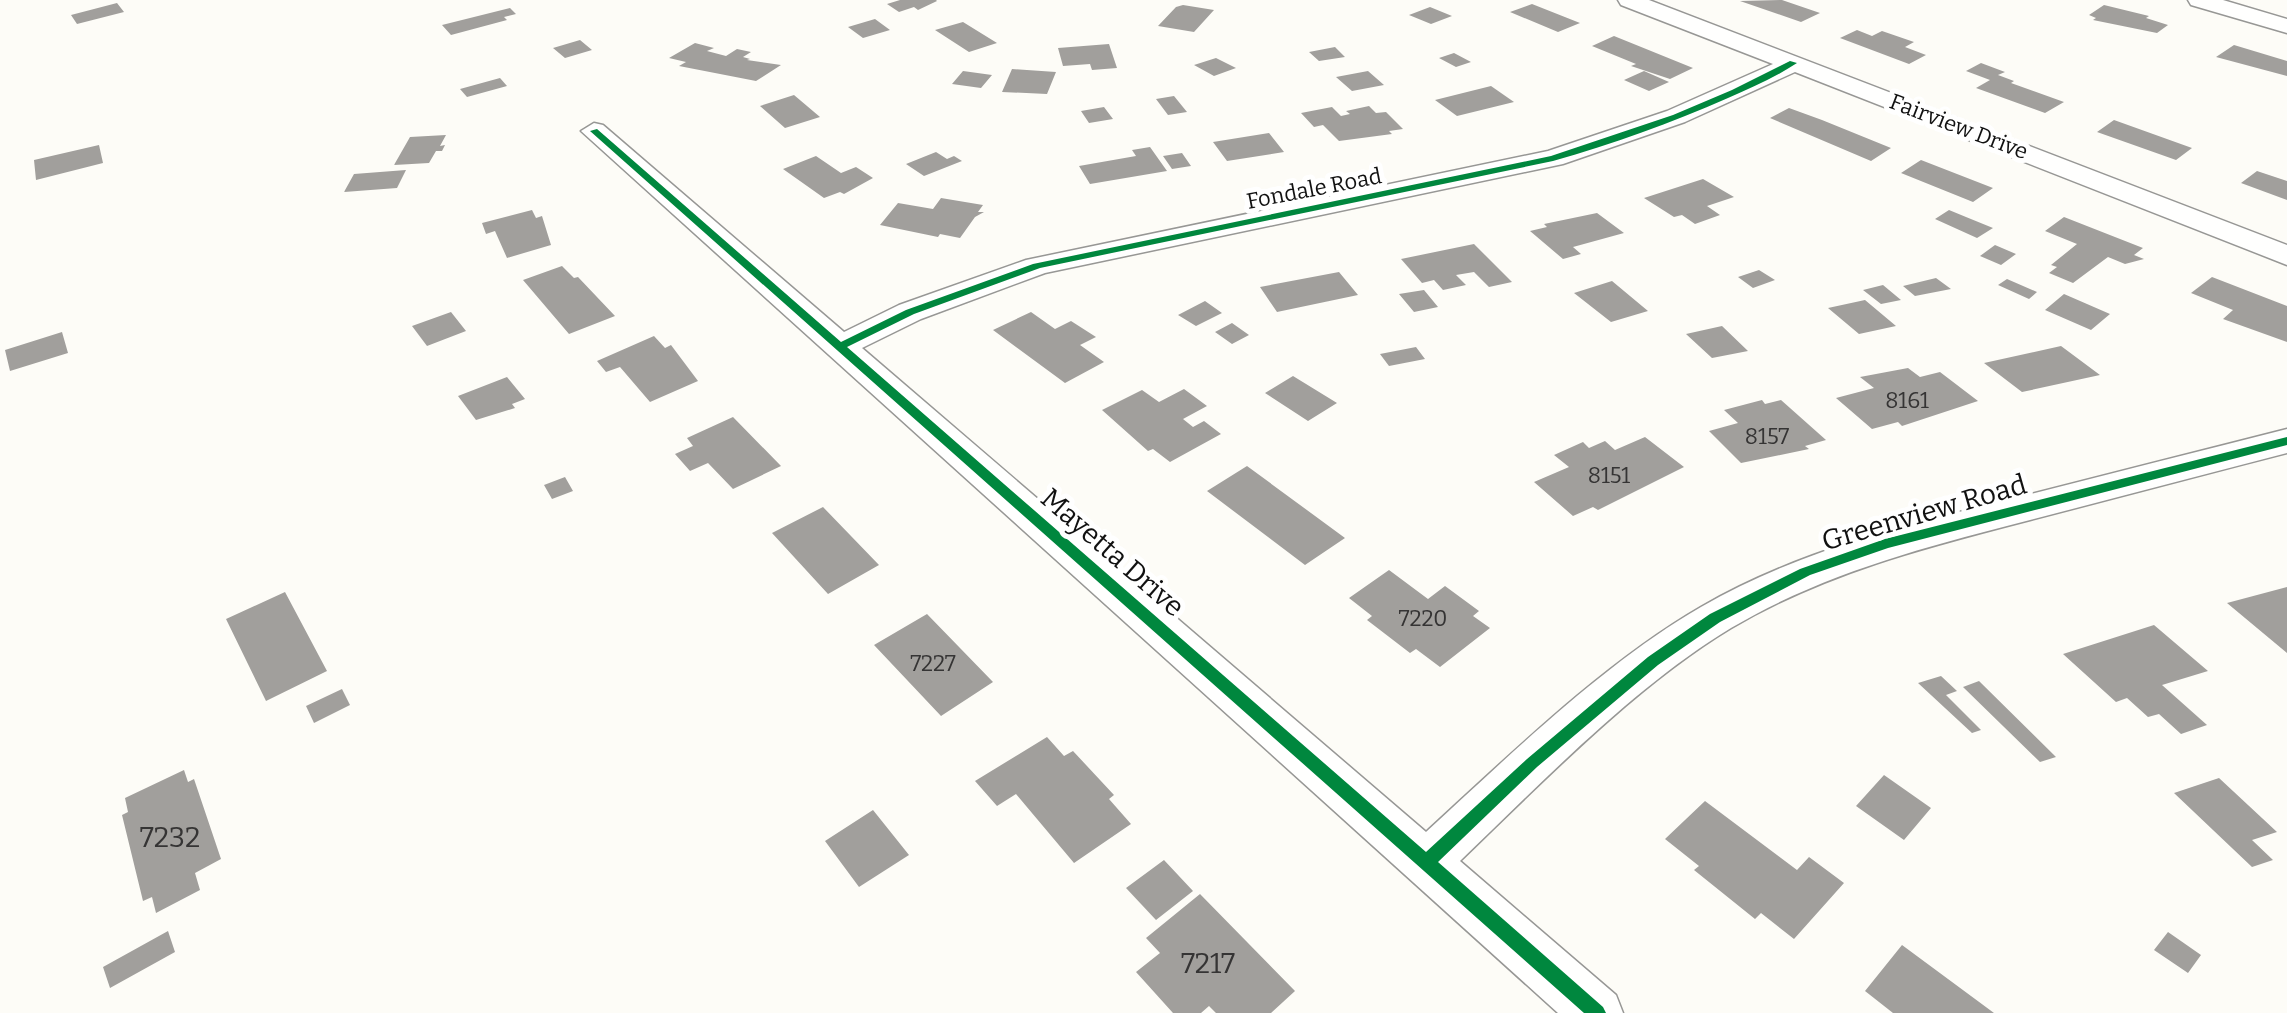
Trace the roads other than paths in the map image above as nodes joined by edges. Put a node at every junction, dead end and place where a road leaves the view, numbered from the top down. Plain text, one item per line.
1 (1629, 0) edge
2 (2199, 0) edge
3 (2287, 26) edge
4 (1793, 63) junction
5 (594, 132) dead end
6 (2287, 256) edge
7 (841, 346) junction
8 (2287, 441) edge
9 (1427, 862) junction
10 (1597, 1013) edge

1 - 4 street, Fairview Drive
2 - 3 street
4 - 6 street, Fairview Drive
4 - 7 street, Fondale Road
5 - 7 street, Mayetta Drive
7 - 9 street, Mayetta Drive
8 - 9 street, Greenview Road
9 - 10 street, Mayetta Drive

